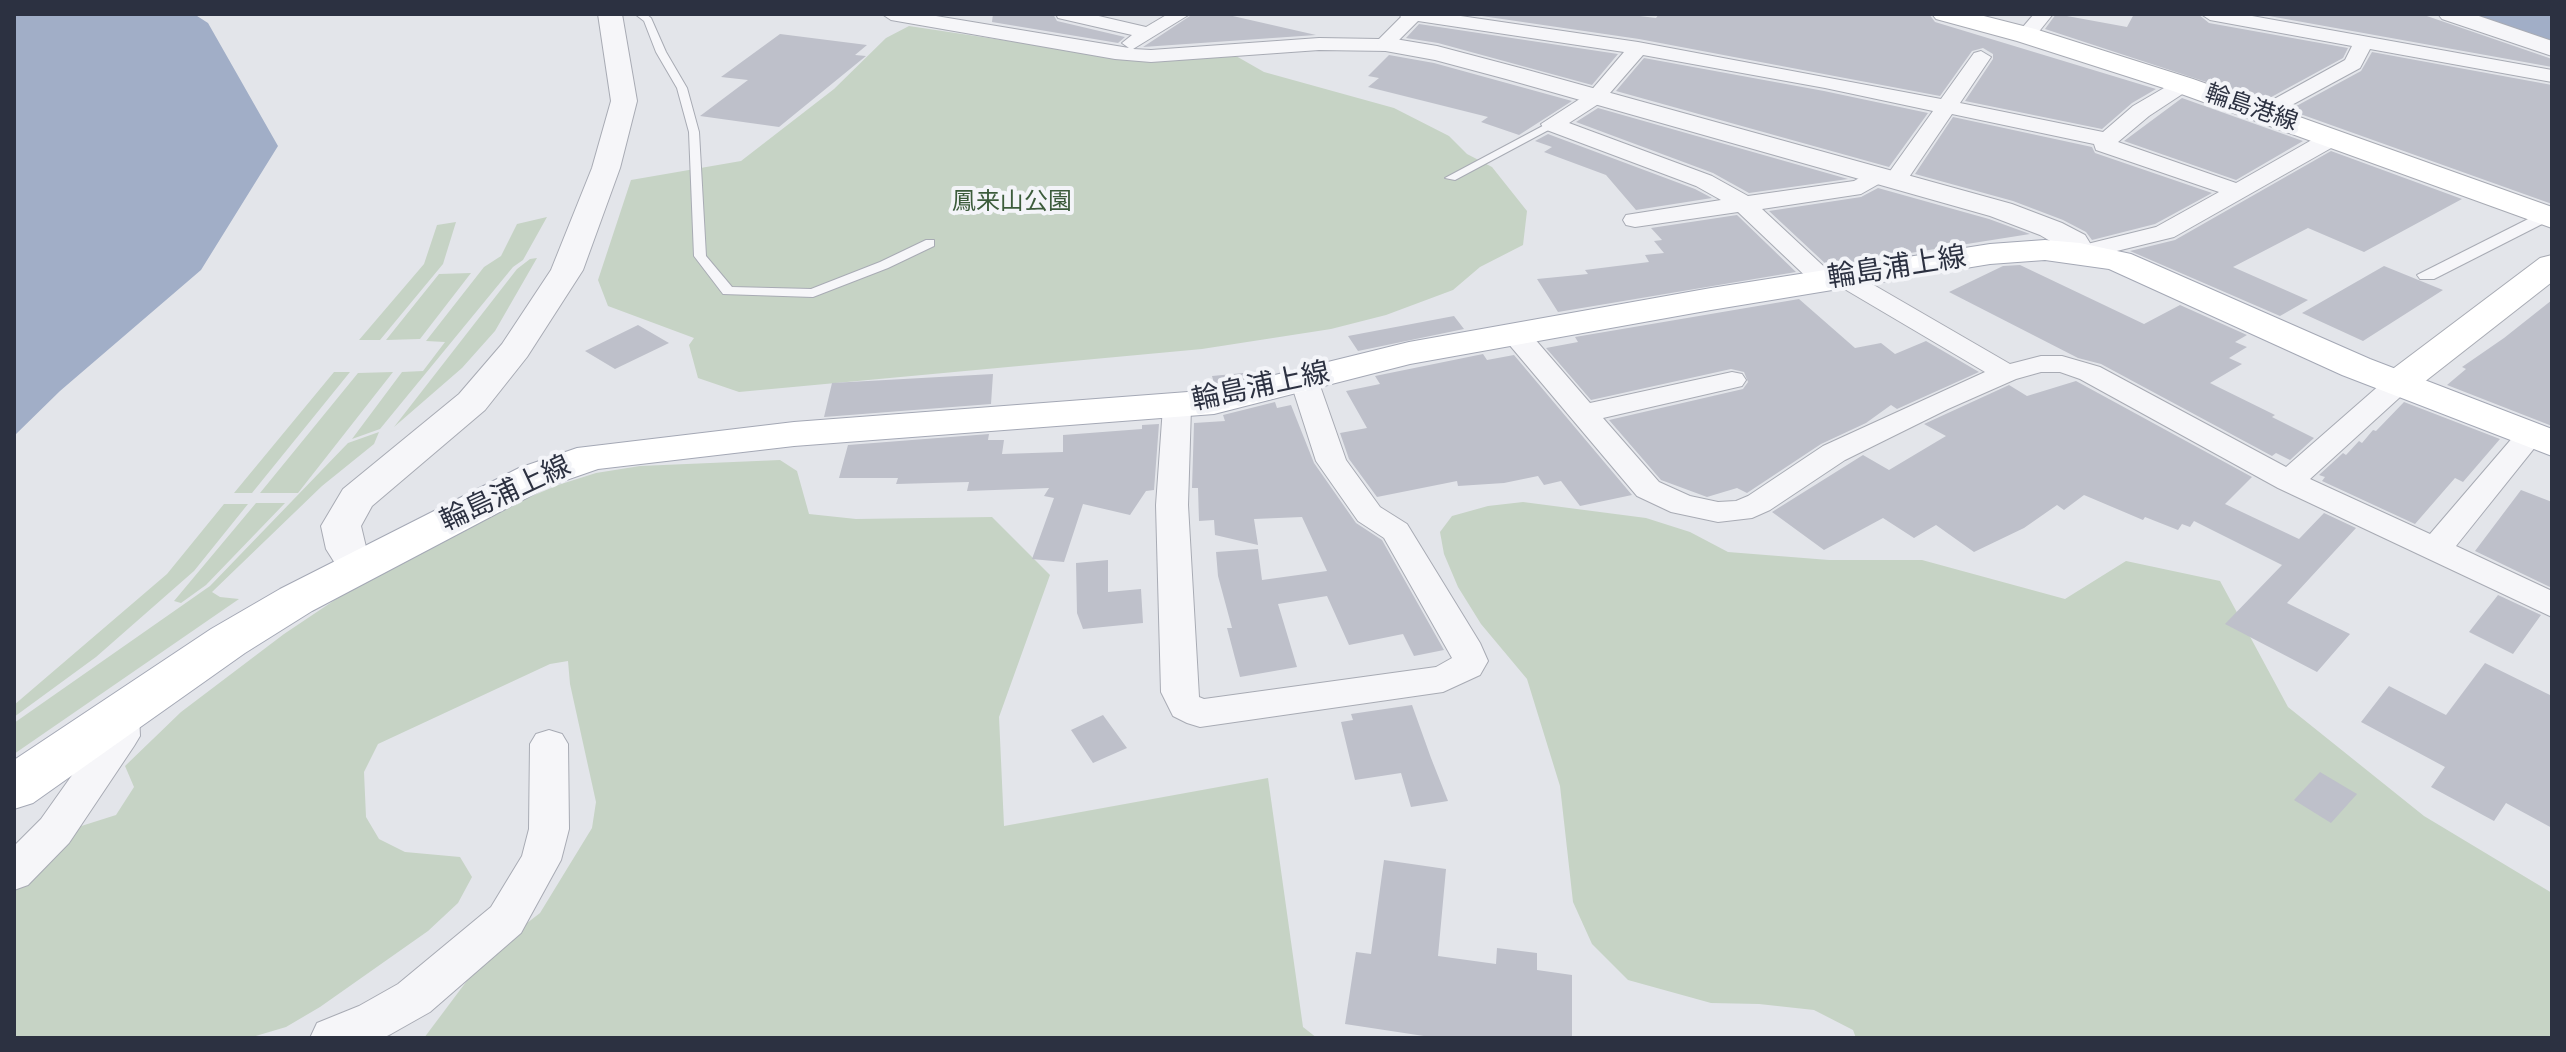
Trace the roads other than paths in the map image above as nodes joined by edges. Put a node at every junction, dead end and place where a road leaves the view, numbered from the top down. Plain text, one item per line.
1 (610, 14) edge
2 (640, 14) edge
3 (891, 14) edge
4 (1065, 14) edge
5 (1181, 14) edge
6 (1408, 14) edge
7 (1414, 14) edge
8 (1945, 14) edge
9 (2210, 14) edge
10 (2450, 14) edge
11 (2035, 24) edge
12 (1149, 33) junction
13 (2363, 42) junction
14 (1389, 45) junction
15 (1638, 48) junction
16 (2552, 49) edge
17 (1115, 53) junction
18 (1981, 57) dead end
19 (2552, 76) edge
20 (2183, 85) junction
21 (1596, 97) junction
22 (1947, 107) junction
23 (2264, 114) junction
24 (1552, 124) junction
25 (2332, 138) junction
26 (2108, 140) junction
27 (1451, 178) dead end
28 (1886, 178) junction
29 (2238, 191) junction
30 (1742, 203) junction
31 (2548, 217) edge
32 (1635, 220) dead end
33 (930, 243) dead end
34 (2080, 253) junction
35 (2552, 265) edge
36 (2427, 275) dead end
37 (1834, 280) junction
38 (1517, 336) junction
39 (2006, 373) junction
40 (1304, 380) junction
41 (1732, 380) dead end
42 (2400, 382) junction
43 (1177, 407) junction
44 (1582, 414) junction
45 (2541, 439) edge
46 (2289, 481) junction
47 (2435, 550) junction
48 (358, 566) junction
49 (2552, 605) edge
50 (121, 715) junction
51 (549, 744) dead end
52 (14, 788) edge
53 (14, 873) edge
54 (333, 1038) edge

1 - 48 street
2 - 33 lane
3 - 17 street
4 - 12 street
5 - 12 street
6 - 7 street
7 - 14 street
7 - 15 street
8 - 11 main road, 輪島港線
9 - 13 street
10 - 16 street
11 - 20 main road, 輪島港線
12 - 17 street
13 - 19 street
13 - 23 street
14 - 17 street
14 - 21 street
15 - 21 street
15 - 22 street
18 - 22 street
20 - 23 main road, 輪島港線
20 - 26 street
21 - 24 street
21 - 28 street
22 - 26 street
22 - 28 street
23 - 25 main road, 輪島港線
24 - 27 lane
24 - 30 street
25 - 29 street
25 - 31 main road, 輪島港線
26 - 29 street
28 - 30 street
28 - 34 street
29 - 34 street
30 - 32 street
30 - 37 street
31 - 36 street
34 - 37 main road, 輪島浦上線
34 - 42 main road, 輪島浦上線
35 - 42 main road
37 - 38 main road, 輪島浦上線
37 - 39 street
38 - 40 main road, 輪島浦上線
38 - 44 street
39 - 44 street
39 - 46 street
40 - 43 main road, 輪島浦上線
40 - 43 street
41 - 44 street
42 - 45 main road, 輪島浦上線
42 - 46 street
43 - 48 main road, 輪島浦上線
45 - 47 street
46 - 47 street
47 - 49 street
48 - 50 main road, 輪島浦上線
50 - 52 main road, 輪島浦上線
50 - 53 street
51 - 54 street

